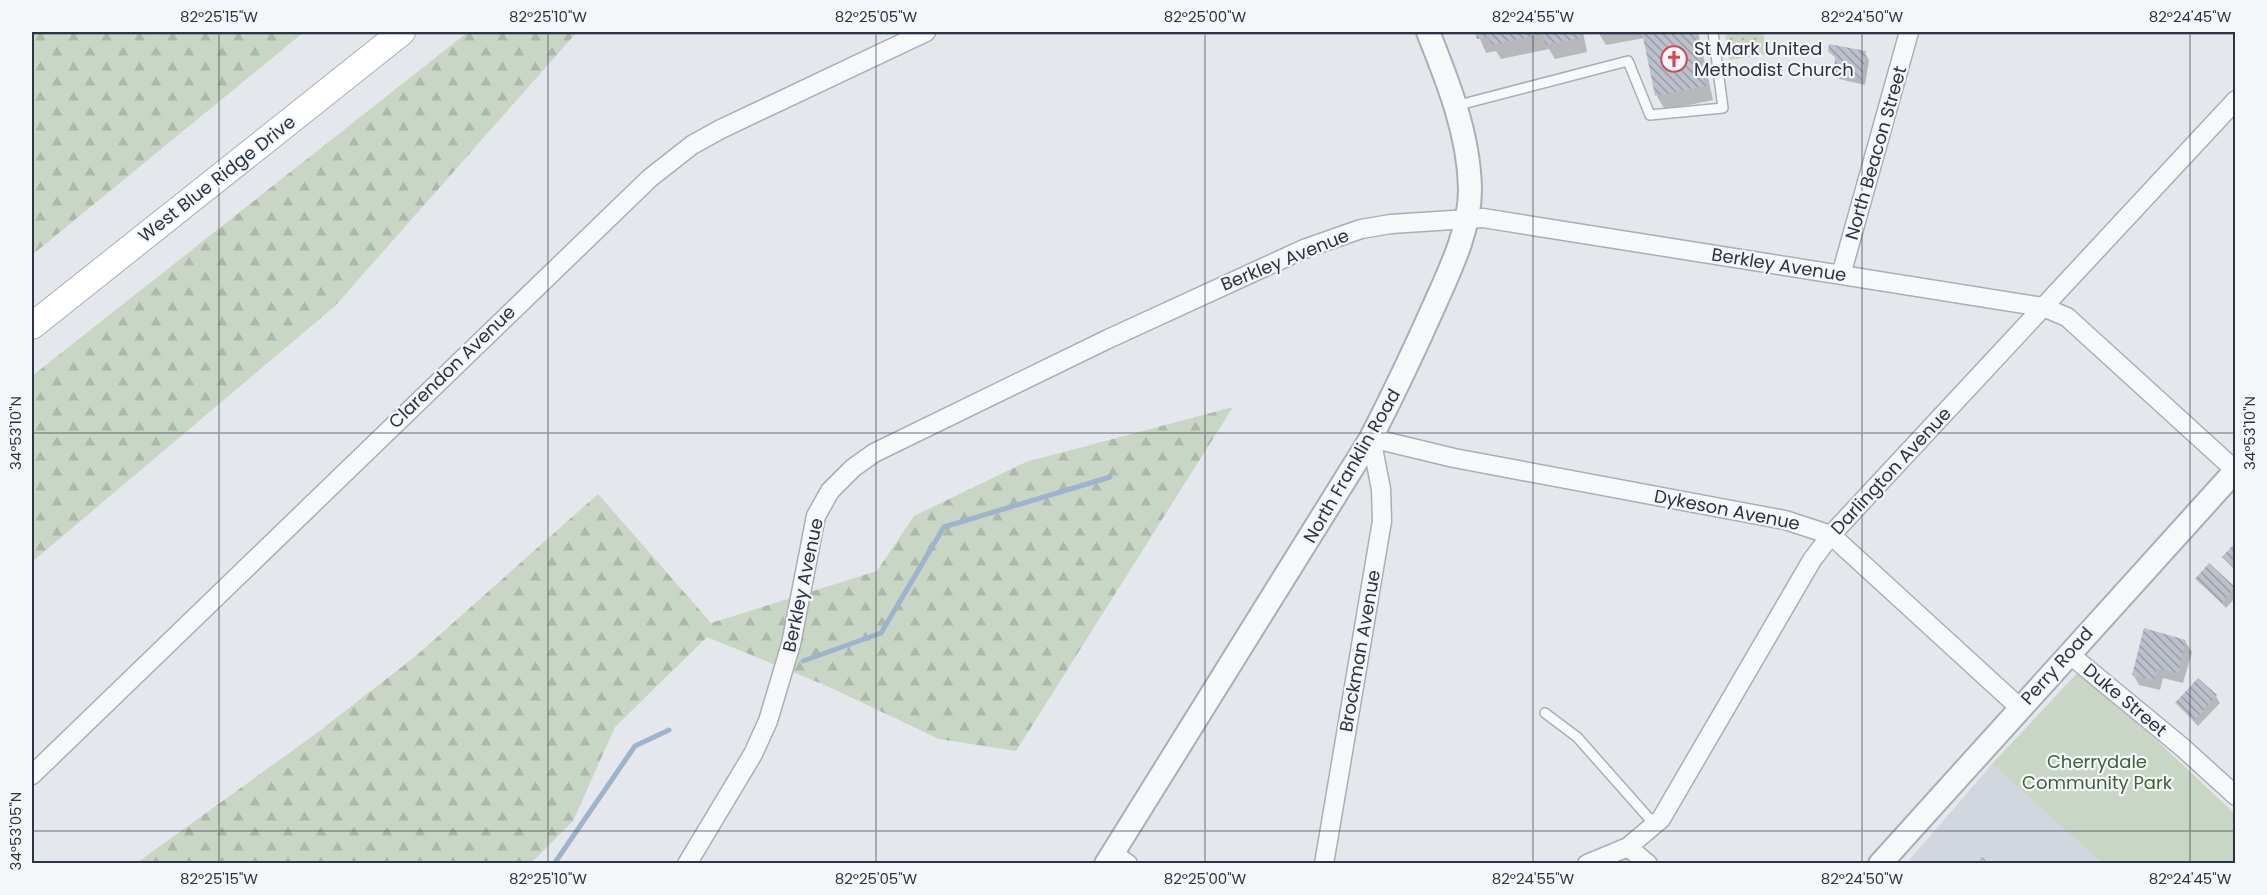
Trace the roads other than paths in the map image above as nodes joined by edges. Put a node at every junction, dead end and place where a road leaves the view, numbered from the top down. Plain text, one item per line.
1 (402, 32) edge
2 (926, 32) edge
3 (1428, 32) edge
4 (1713, 32) edge
5 (1910, 32) edge
6 (2235, 100) edge
7 (1455, 106) junction
8 (1465, 219) junction
9 (1841, 275) junction
10 (2043, 307) junction
11 (32, 326) edge
12 (1371, 438) junction
13 (2235, 470) edge
14 (1832, 534) junction
15 (2068, 652) junction
16 (2020, 708) junction
17 (1545, 713) dead end
18 (32, 775) edge
19 (2235, 796) edge
20 (1655, 825) junction
21 (1628, 847) junction
22 (1115, 860) edge
23 (687, 864) edge
24 (1324, 864) edge
25 (1587, 864) edge
26 (1648, 864) edge
27 (1880, 864) edge

1 - 11 main road, West Blue Ridge Drive
2 - 18 street, Clarendon Avenue
3 - 7 street, North Franklin Road
4 - 7 lane
5 - 9 street, North Beacon Street
6 - 10 street, Darlington Avenue
7 - 8 street, North Franklin Road
8 - 9 street, Berkley Avenue
8 - 12 street, North Franklin Road
8 - 23 street, Berkley Avenue
9 - 10 street, Berkley Avenue
10 - 13 street, Berkley Avenue
10 - 14 street, Darlington Avenue
12 - 14 street, Dykeson Avenue
12 - 22 street, North Franklin Road
12 - 24 street, Brockman Avenue
13 - 15 street, Perry Road
14 - 16 street, Dykeson Avenue
14 - 20 street, Darlington Avenue
15 - 16 street, Perry Road
15 - 19 street, Duke Street
16 - 27 street, Perry Road
17 - 20 lane
20 - 21 street, Darlington Avenue
21 - 25 street, Darlington Avenue
21 - 26 street

